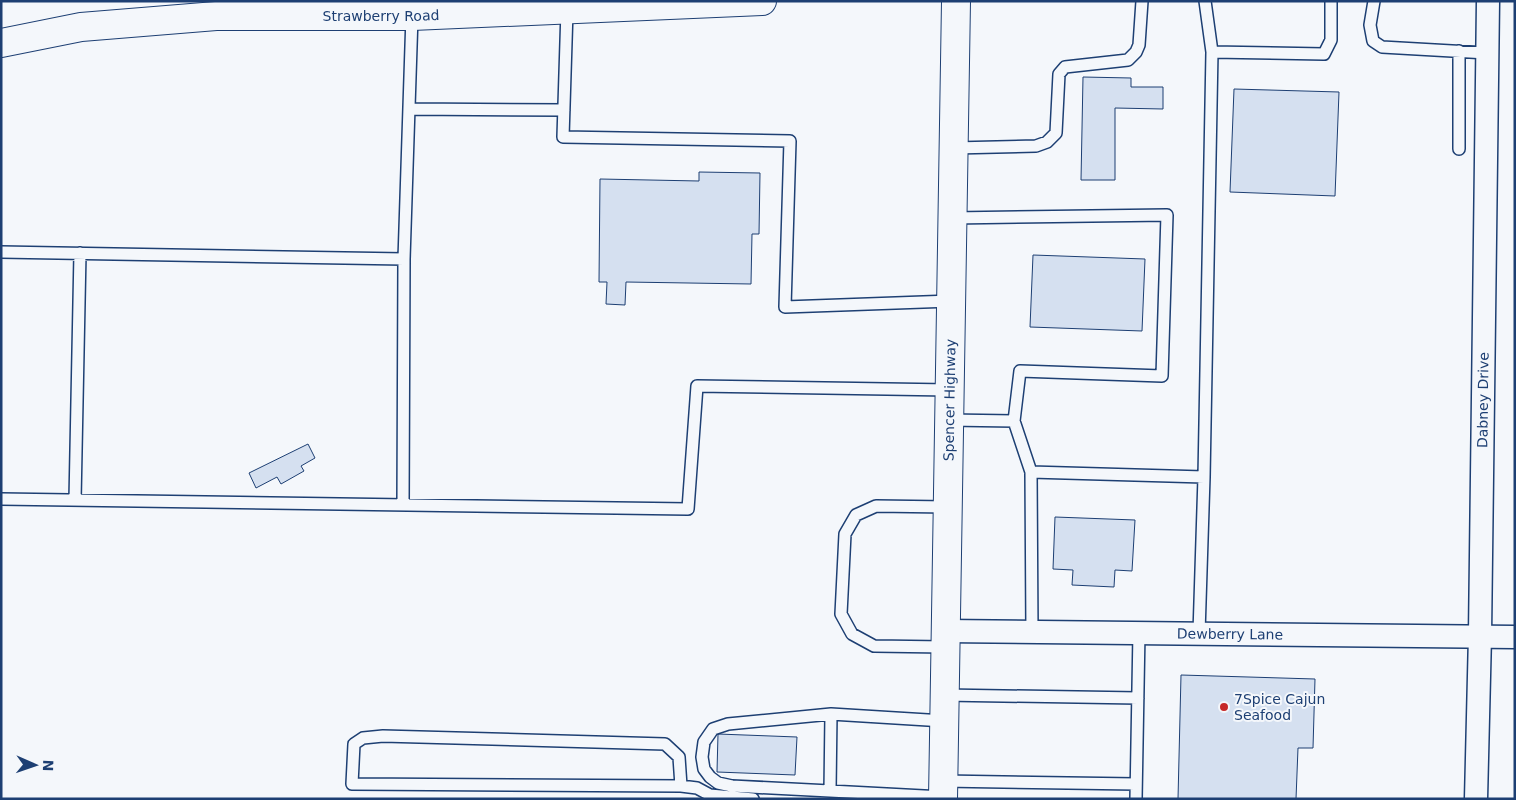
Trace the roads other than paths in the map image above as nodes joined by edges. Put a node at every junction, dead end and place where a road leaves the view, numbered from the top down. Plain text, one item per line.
1 (762, 1) edge
2 (956, 1) edge
3 (1142, 1) edge
4 (1205, 1) edge
5 (1331, 1) edge
6 (1374, 1) edge
7 (1488, 1) edge
8 (410, 8) edge
9 (567, 10) junction
10 (1, 43) edge
11 (1460, 51) junction
12 (1212, 52) junction
13 (1487, 53) junction
14 (409, 109) junction
15 (564, 110) junction
16 (953, 148) junction
17 (1459, 149) dead end
18 (952, 218) junction
19 (1, 252) edge
20 (80, 253) junction
21 (404, 259) junction
22 (951, 301) junction
23 (949, 390) junction
24 (949, 420) junction
25 (1014, 420) junction
26 (1031, 472) junction
27 (1204, 477) junction
28 (1, 499) edge
29 (75, 500) junction
30 (402, 505) junction
31 (948, 507) junction
32 (1032, 632) junction
33 (1139, 632) junction
34 (1199, 633) junction
35 (1480, 635) junction
36 (1515, 637) edge
37 (945, 639) junction
38 (1138, 698) junction
39 (944, 708) junction
40 (831, 714) junction
41 (1136, 784) junction
42 (681, 786) junction
43 (830, 791) junction
44 (943, 792) edge
45 (872, 793) junction
46 (753, 799) edge
47 (860, 799) edge
48 (1136, 799) edge
49 (1476, 799) edge

1 - 9 street, Strawberry Road
2 - 16 street, Spencer Highway
3 - 16 lane
4 - 12 lane
5 - 12 lane
6 - 11 lane
7 - 13 street, Dabney Drive
8 - 9 street, Strawberry Road
8 - 10 street, Strawberry Road
8 - 14 lane
9 - 15 lane
11 - 13 lane
11 - 17 lane
12 - 27 lane
13 - 35 street, Dabney Drive
14 - 15 lane
14 - 21 lane
15 - 22 lane
16 - 18 street, Spencer Highway
18 - 22 street, Spencer Highway
18 - 25 lane
19 - 20 lane
20 - 21 lane
20 - 29 lane
21 - 30 lane
22 - 23 street, Spencer Highway
23 - 24 street, Spencer Highway
23 - 30 lane
24 - 25 lane
24 - 31 street, Spencer Highway
25 - 26 lane
26 - 27 lane
26 - 32 lane
27 - 34 lane
28 - 29 lane
29 - 30 lane
31 - 37 street, Spencer Highway
31 - 37 lane
32 - 33 street, Dewberry Lane
32 - 37 street, Dewberry Lane
33 - 34 street, Dewberry Lane
33 - 38 lane
34 - 35 street, Dewberry Lane
35 - 36 street, Dewberry Lane
35 - 49 street, Dabney Drive
37 - 39 street, Spencer Highway
38 - 39 lane
38 - 41 lane
39 - 40 lane
39 - 44 street, Spencer Highway
40 - 43 lane
40 - 43 lane
41 - 44 lane
41 - 48 lane
42 - 42 lane
42 - 46 lane
43 - 45 lane
44 - 45 lane
45 - 47 lane

